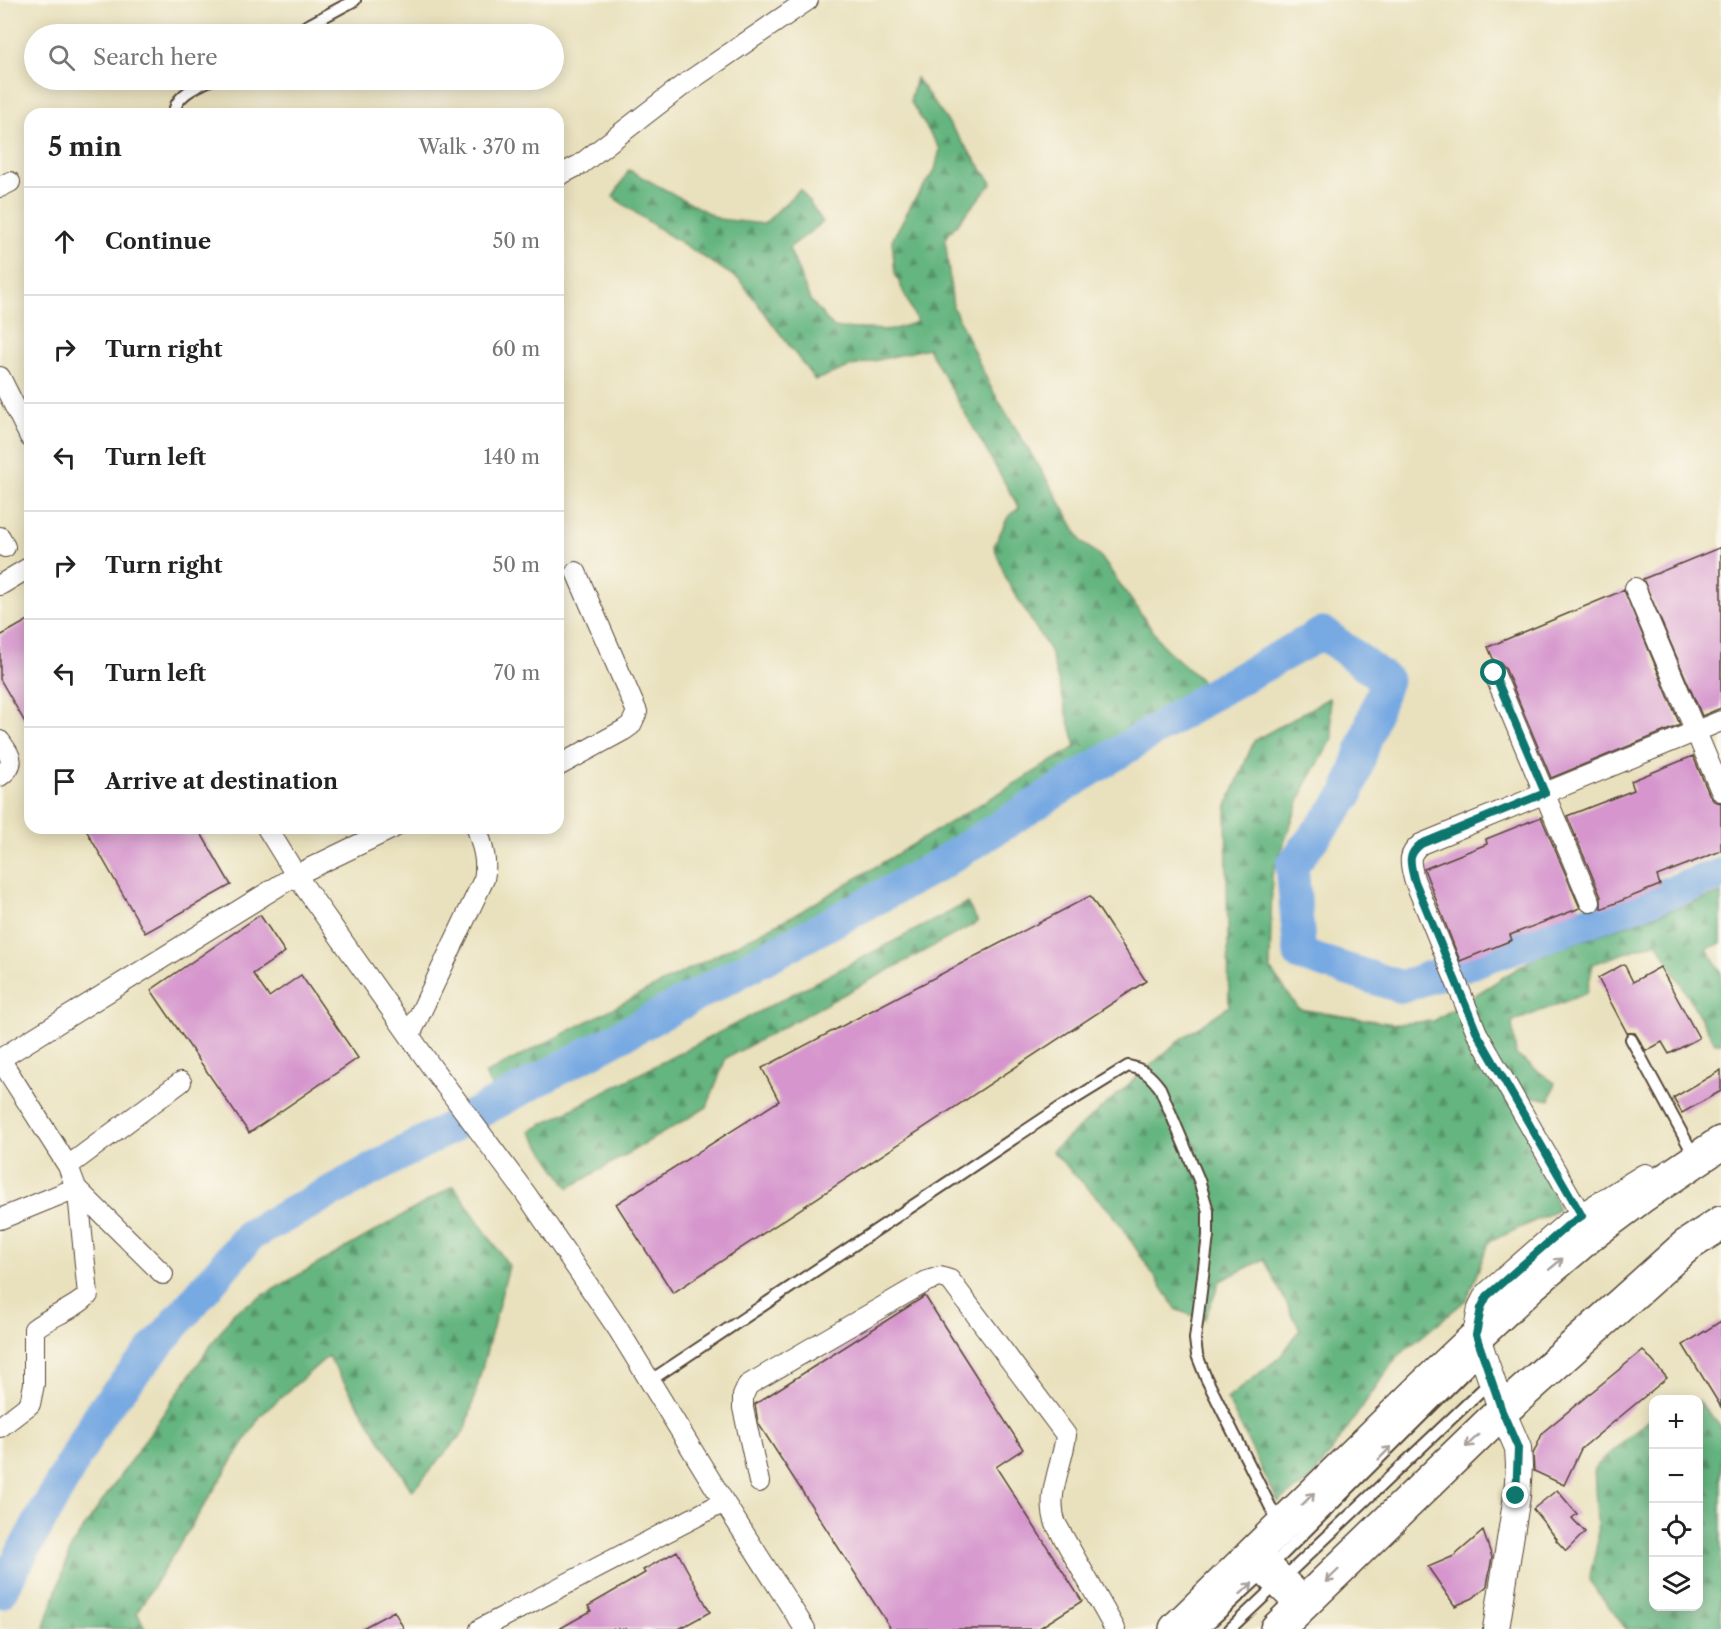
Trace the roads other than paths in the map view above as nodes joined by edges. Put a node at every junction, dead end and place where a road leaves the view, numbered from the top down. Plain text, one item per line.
1 (355, 0) edge
2 (808, 0) edge
3 (311, 24) edge
4 (192, 90) edge
5 (176, 108) edge
6 (564, 173) edge
7 (0, 377) edge
8 (24, 425) edge
9 (24, 571) edge
10 (576, 572) dead end
11 (0, 585) edge
12 (1635, 588) dead end
13 (1494, 673) dead end
14 (1721, 721) edge
15 (1696, 731) junction
16 (0, 741) edge
17 (564, 763) edge
18 (0, 776) edge
19 (1721, 791) edge
20 (1545, 793) junction
21 (271, 834) edge
22 (381, 834) edge
23 (479, 834) edge
24 (296, 875) junction
25 (1590, 902) dead end
26 (410, 1035) junction
27 (1631, 1039) dead end
28 (0, 1059) edge
29 (182, 1082) dead end
30 (1721, 1125) edge
31 (1705, 1146) edge
32 (68, 1166) junction
33 (76, 1188) junction
34 (0, 1219) edge
35 (1721, 1223) edge
36 (1587, 1225) junction
37 (1721, 1239) edge
38 (163, 1274) dead end
39 (1480, 1345) junction
40 (651, 1380) junction
41 (1491, 1381) junction
42 (1506, 1419) junction
43 (0, 1427) edge
44 (759, 1482) dead end
45 (724, 1502) junction
46 (1281, 1527) junction
47 (1267, 1568) junction
48 (1303, 1604) junction
49 (480, 1629) edge
50 (805, 1629) edge
51 (1116, 1629) edge
52 (1176, 1629) edge
53 (1203, 1629) edge
54 (1230, 1629) edge
55 (1277, 1629) edge
56 (1496, 1629) edge

1 - 3 lane
2 - 6 street
4 - 5 lane
7 - 8 street
9 - 11 street
10 - 17 street
12 - 15 street
13 - 20 street
14 - 15 street
15 - 19 street
15 - 20 street
16 - 18 street
20 - 25 street
20 - 36 street
21 - 24 street
22 - 24 street
23 - 26 street
24 - 26 street
24 - 28 street
26 - 40 street
27 - 31 lane
28 - 32 street
29 - 32 street
30 - 31 street
31 - 36 highway
32 - 33 street
33 - 34 street
33 - 38 street
33 - 43 street
35 - 42 highway
36 - 39 highway
37 - 42 street
39 - 41 street
46 -> 39 highway
47 -> 39 lane
40 - 45 street
40 - 46 lane
41 - 42 street
41 - 47 lane
42 -> 48 highway
42 - 56 street
44 - 51 street
45 - 49 street
45 - 50 street
46 - 47 highway
47 - 48 highway
47 - 52 highway
53 -> 47 lane
47 - 54 lane
48 - 55 highway

